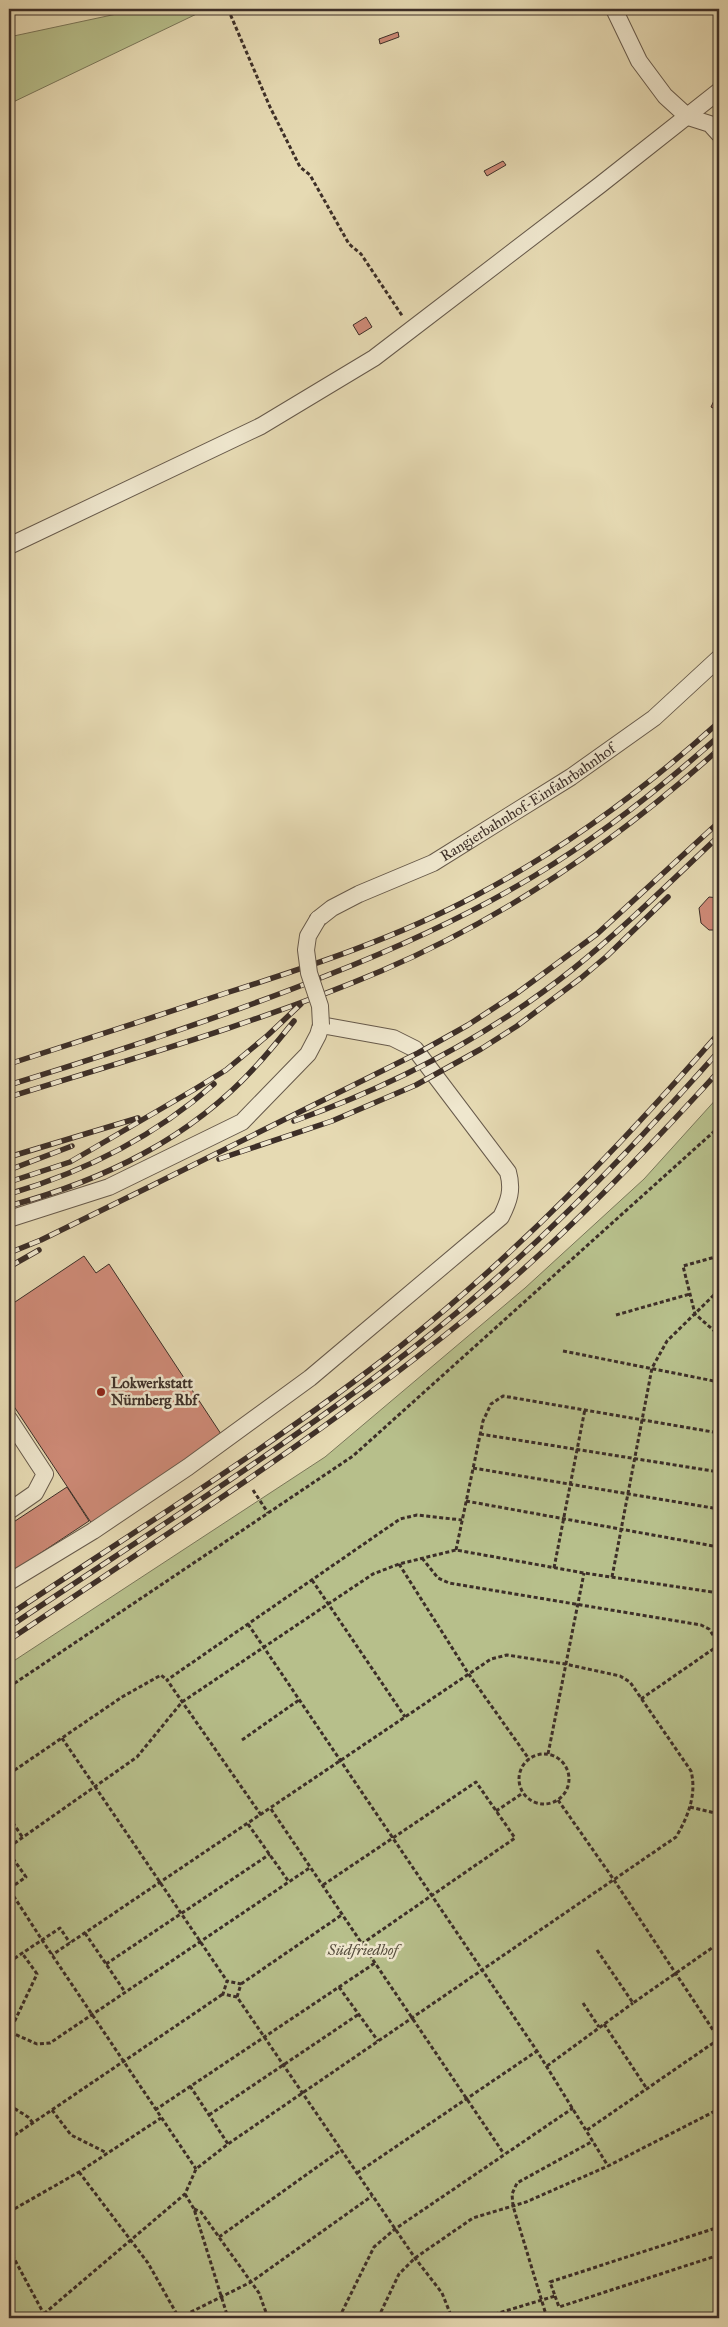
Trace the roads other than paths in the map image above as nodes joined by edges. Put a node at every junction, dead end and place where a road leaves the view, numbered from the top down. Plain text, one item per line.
1 (614, 9) edge
2 (719, 90) edge
3 (688, 117) junction
4 (719, 134) edge
5 (9, 546) edge
6 (719, 658) edge
7 (321, 1025) junction
8 (9, 1219) edge
9 (9, 1419) edge
10 (9, 1511) edge
11 (9, 1582) edge

1 - 3 lane
2 - 3 lane
3 - 4 lane
3 - 5 lane
6 - 7 lane, Rangierbahnhof-Einfahrbahnhof, bridge
7 - 8 lane
7 - 11 lane
9 - 10 lane

